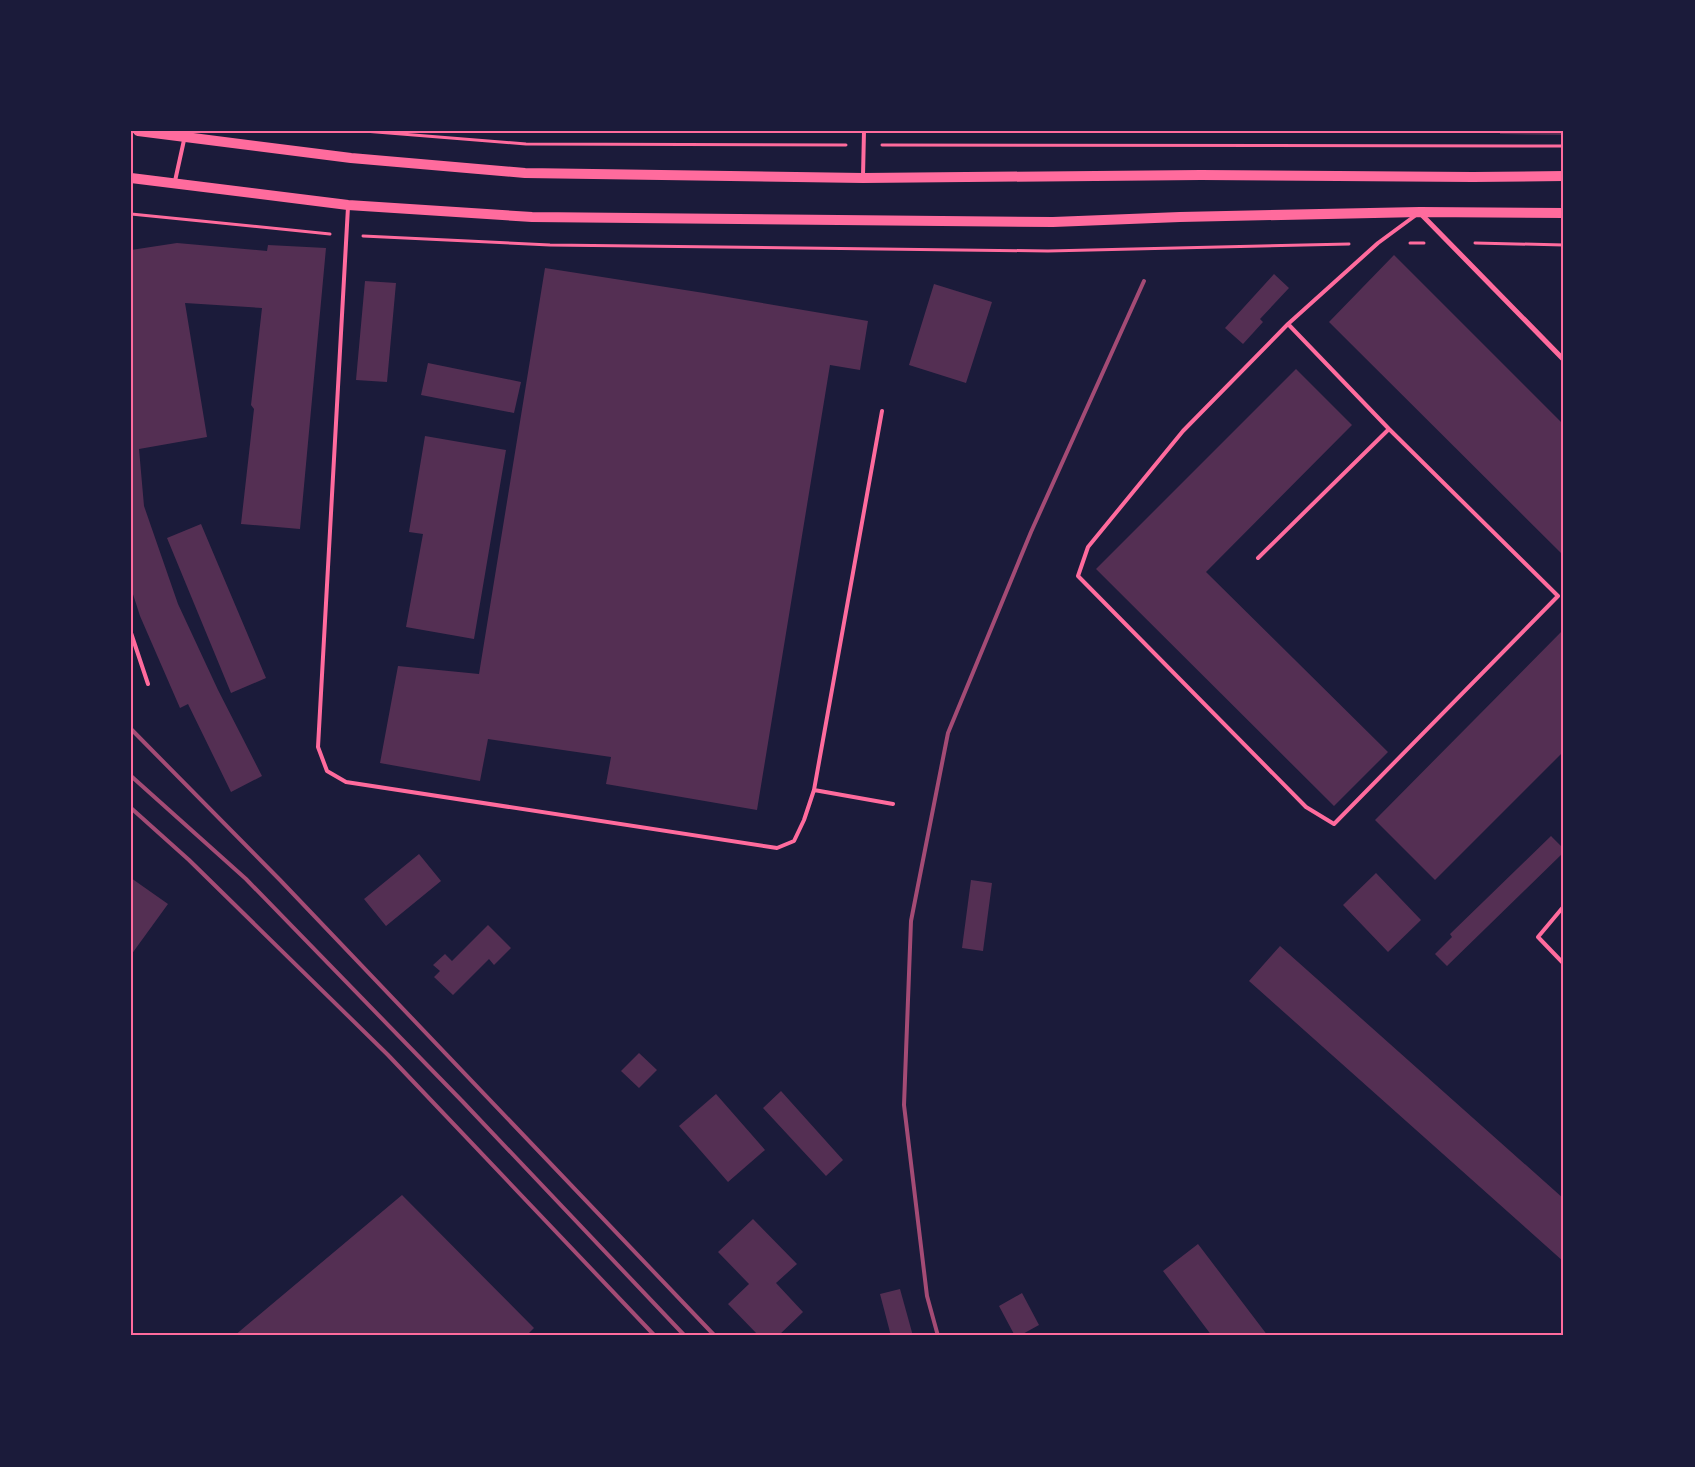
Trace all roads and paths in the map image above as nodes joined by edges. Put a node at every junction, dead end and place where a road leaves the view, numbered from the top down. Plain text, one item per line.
1 (138, 131) edge
2 (364, 131) edge
3 (864, 131) edge
4 (185, 134) edge
5 (865, 145) junction
6 (1564, 146) edge
7 (1564, 176) edge
8 (131, 178) edge
9 (863, 178) junction
10 (174, 184) junction
11 (348, 205) junction
12 (1420, 212) junction
13 (1564, 213) edge
14 (1288, 324) junction
15 (1564, 360) edge
16 (882, 411) dead end
17 (1389, 429) junction
18 (1258, 558) dead end
19 (131, 633) edge
20 (148, 684) dead end
21 (814, 790) junction
22 (892, 804) dead end
23 (1564, 906) edge
24 (1564, 964) edge

1 - 4 main road
2 - 5 path
3 - 5 lane
4 - 9 main road
4 - 10 lane
5 - 6 path
5 - 9 lane
7 - 9 main road
8 - 10 main road
10 - 11 main road
11 - 12 main road
11 - 21 lane
12 - 13 main road
12 - 14 lane
12 - 15 street
14 - 17 lane
14 - 17 lane
16 - 21 lane
17 - 18 lane
19 - 20 lane
21 - 22 lane
23 - 24 lane

